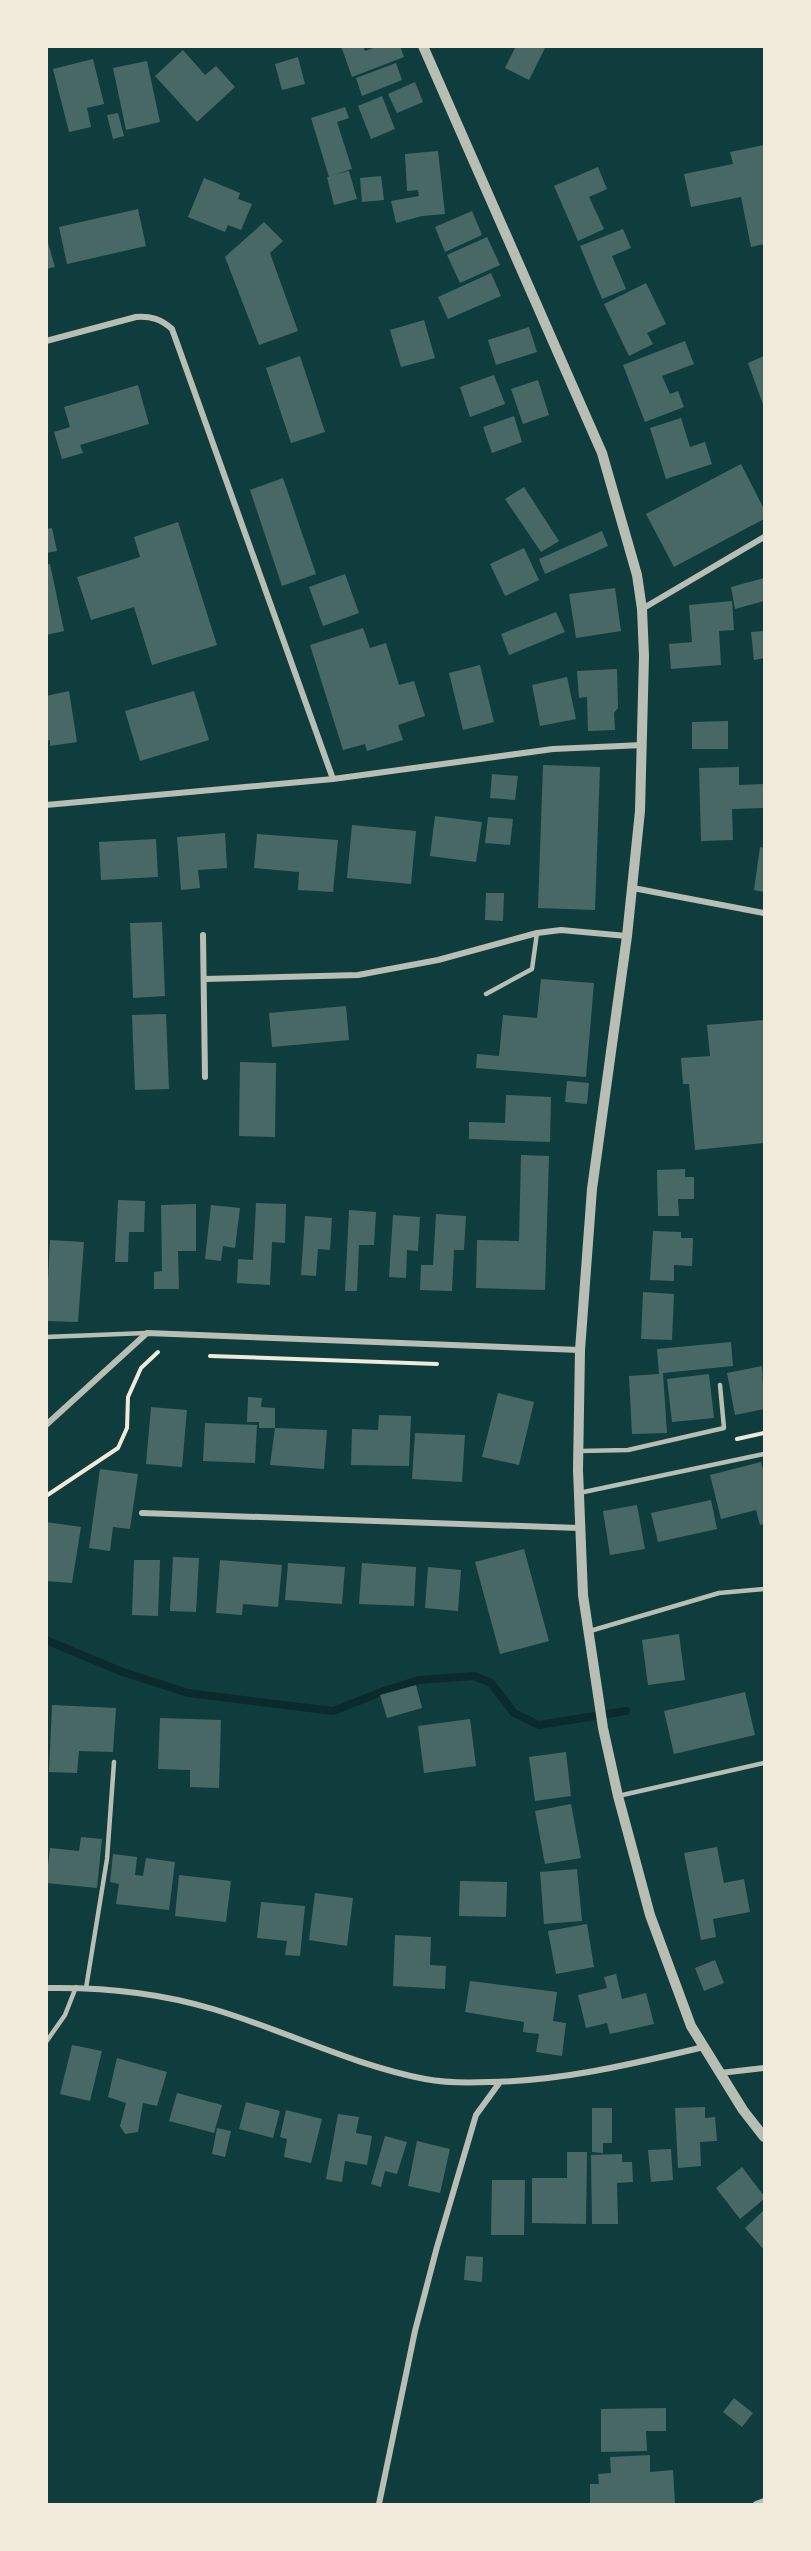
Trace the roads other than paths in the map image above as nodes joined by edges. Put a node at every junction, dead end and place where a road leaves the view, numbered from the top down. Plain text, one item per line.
1 (423, 46) edge
2 (46, 341) edge
3 (765, 537) edge
4 (642, 609) junction
5 (643, 745) junction
6 (333, 779) junction
7 (46, 805) edge
8 (633, 888) junction
9 (765, 913) edge
10 (537, 933) junction
11 (203, 935) dead end
12 (627, 936) junction
13 (204, 979) junction
14 (486, 994) dead end
15 (205, 1077) dead end
16 (147, 1333) junction
17 (46, 1337) edge
18 (580, 1350) junction
19 (720, 1385) dead end
20 (46, 1425) edge
21 (578, 1451) junction
22 (765, 1454) edge
23 (578, 1493) junction
24 (142, 1513) dead end
25 (579, 1528) junction
26 (765, 1589) edge
27 (587, 1632) junction
28 (114, 1762) dead end
29 (765, 1762) edge
30 (618, 1796) junction
31 (46, 1988) edge
32 (76, 1988) junction
33 (86, 1988) junction
34 (46, 2042) edge
35 (704, 2048) junction
36 (765, 2068) edge
37 (719, 2073) junction
38 (500, 2082) junction
39 (765, 2137) edge
40 (765, 2501) edge
41 (379, 2505) edge
42 (756, 2505) edge

1 - 4 street
2 - 6 street
3 - 4 street
4 - 5 street
5 - 6 street
5 - 8 street
6 - 7 street
8 - 9 street
8 - 12 street
10 - 12 street
10 - 13 street
10 - 14 lane
11 - 13 street
12 - 18 street
13 - 15 street
16 - 17 lane
16 - 18 street
16 - 20 street
18 - 21 street
19 - 21 lane
21 - 23 street
22 - 23 lane
23 - 25 street
24 - 25 street
25 - 27 street
26 - 27 lane
27 - 30 street
28 - 33 lane
29 - 30 lane
30 - 35 street
31 - 32 street
32 - 33 street
32 - 34 lane
33 - 38 street
35 - 37 street
35 - 38 street
36 - 37 street
37 - 39 street
38 - 41 street
40 - 42 street

